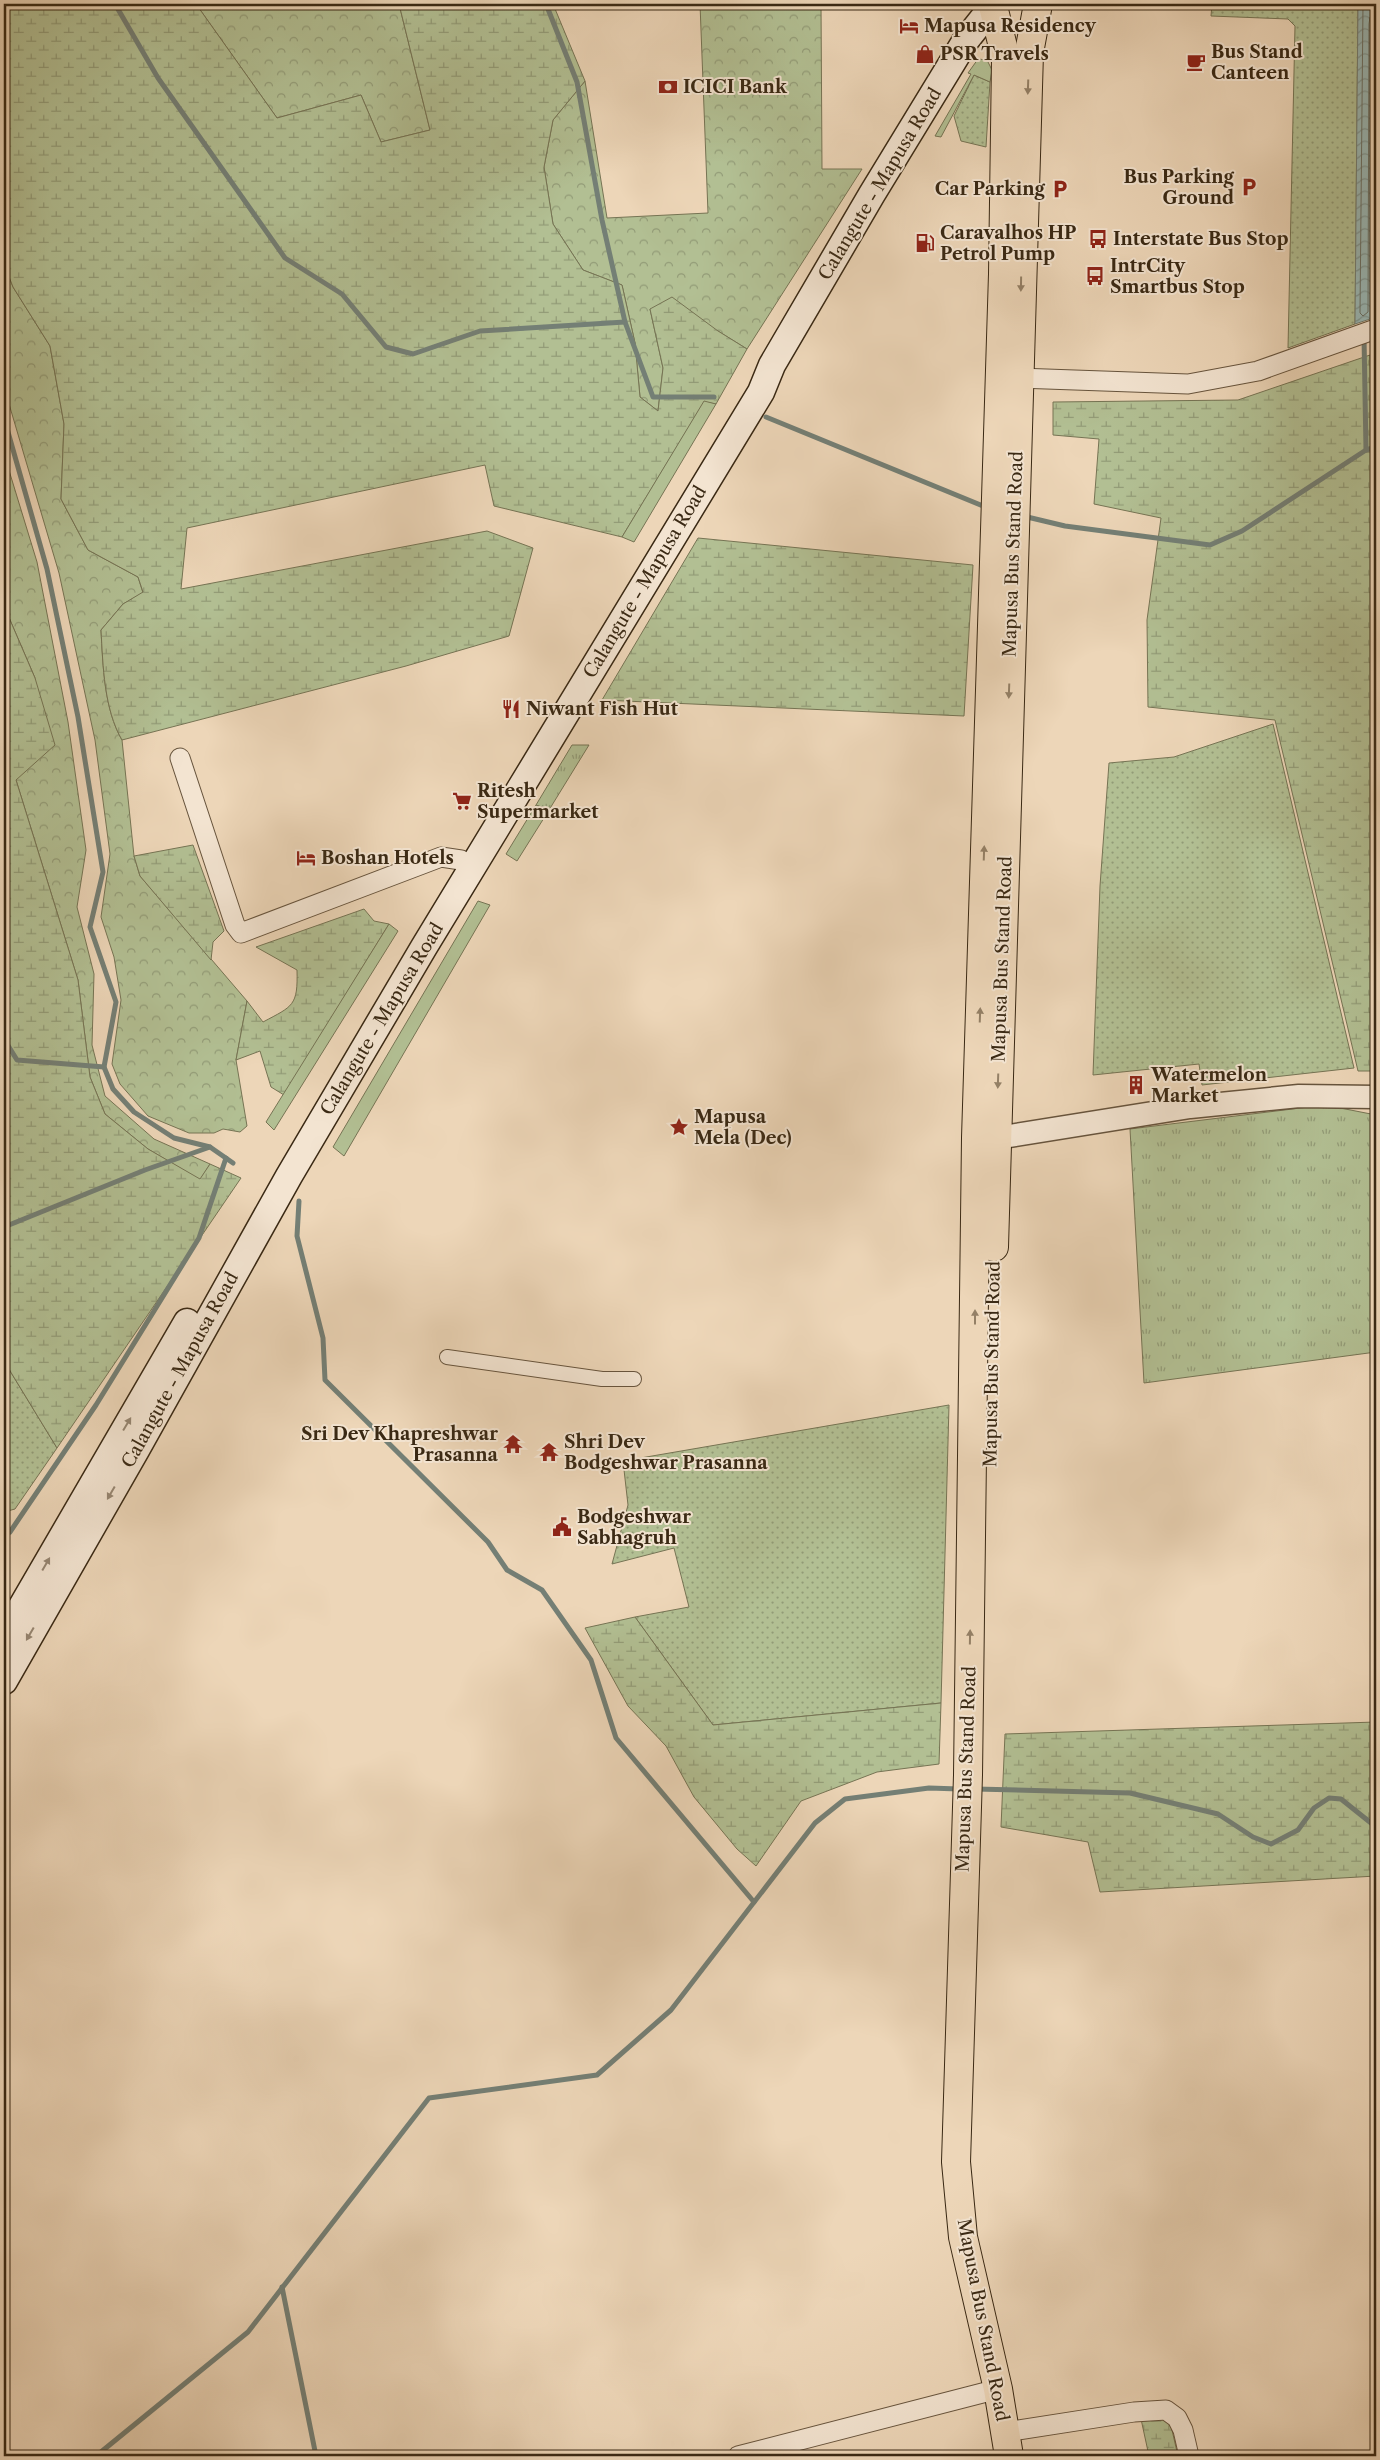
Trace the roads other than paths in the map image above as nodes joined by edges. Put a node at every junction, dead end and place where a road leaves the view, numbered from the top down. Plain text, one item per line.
1 (1037, 4) edge
2 (991, 5) edge
3 (1373, 330) dead end
4 (1018, 378) junction
5 (180, 758) dead end
6 (467, 864) junction
7 (1376, 1098) edge
8 (986, 1138) junction
9 (446, 1357) dead end
10 (634, 1379) dead end
11 (4, 1637) edge
12 (4, 1681) edge
13 (998, 2389) junction
14 (1007, 2444) edge
15 (738, 2456) edge
16 (1189, 2456) edge

1 - 2 main road
1 -> 4 main road, Mapusa Bus Stand Road
2 - 6 main road, Calangute - Mapusa Road
8 -> 2 main road, Mapusa Bus Stand Road
3 - 4 street
4 -> 8 main road, Mapusa Bus Stand Road
5 - 6 street
11 -> 6 main road, Calangute - Mapusa Road
6 -> 12 main road, Calangute - Mapusa Road
7 - 8 street
8 - 13 main road, Mapusa Bus Stand Road
9 - 10 street
13 - 14 main road, Mapusa Bus Stand Road
13 - 15 street
14 - 16 street

